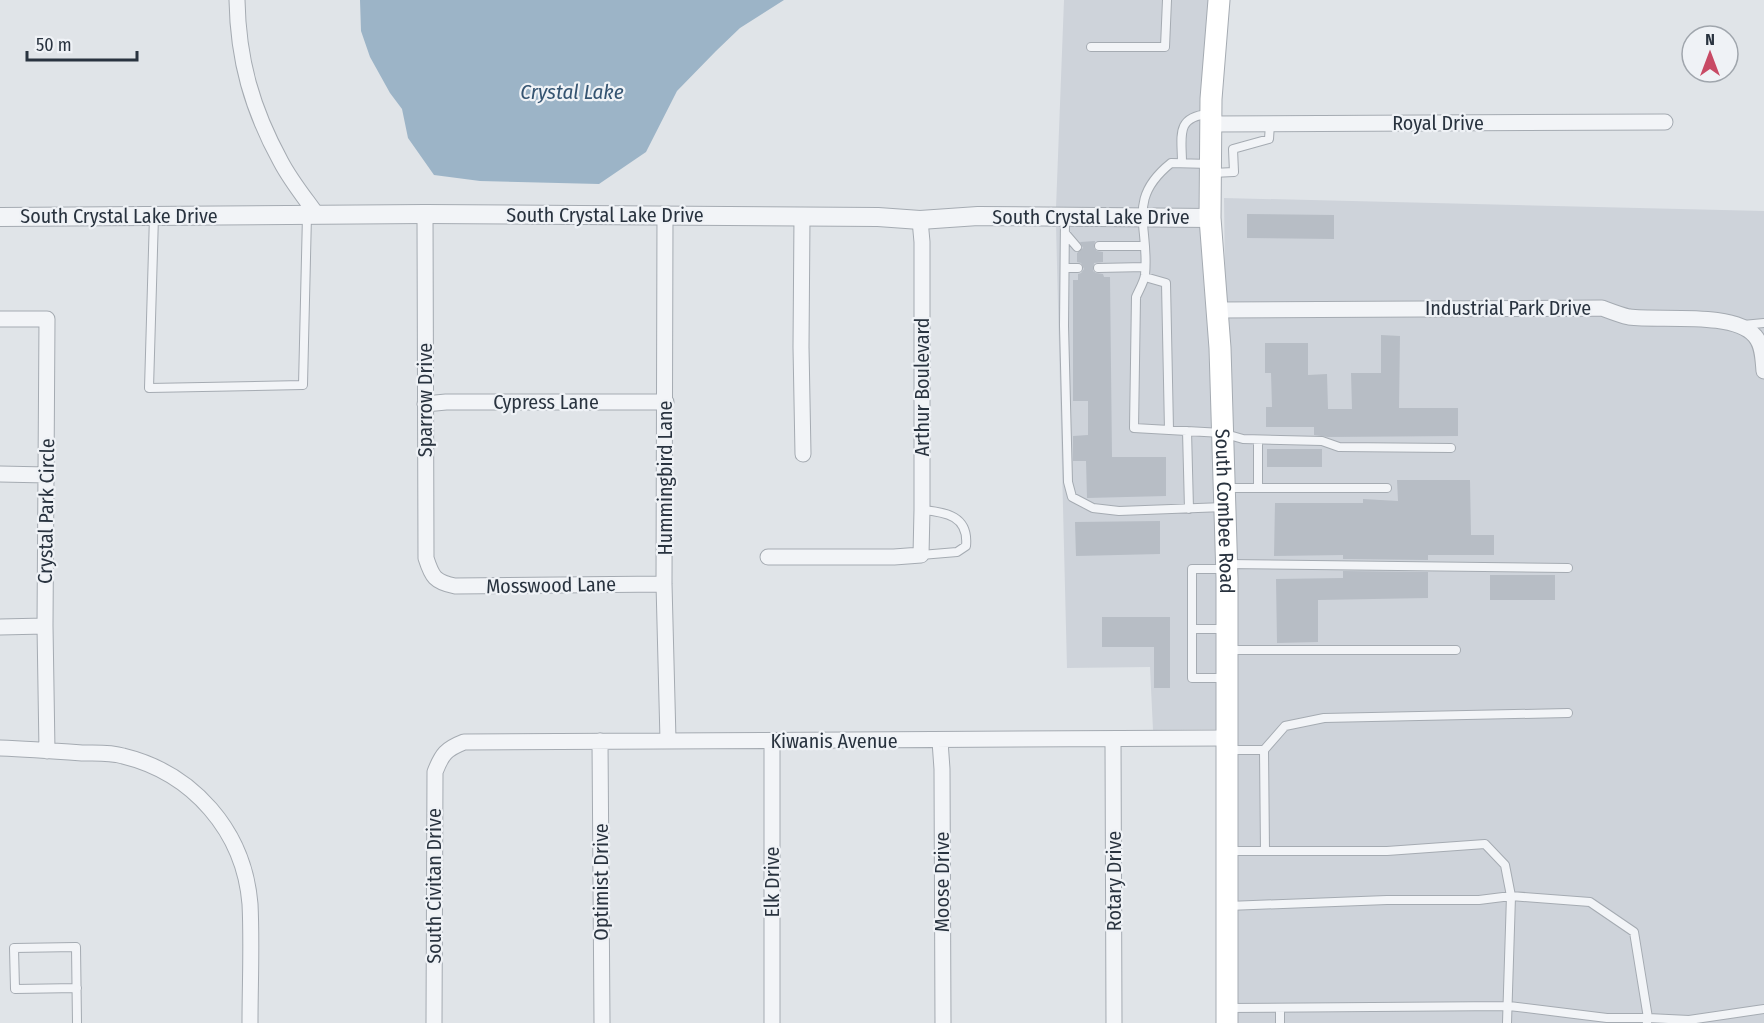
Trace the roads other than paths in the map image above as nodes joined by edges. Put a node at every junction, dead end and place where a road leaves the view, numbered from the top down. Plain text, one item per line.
1 (237, 0) edge
2 (1167, 0) edge
3 (1220, 0) edge
4 (1091, 47) dead end
5 (1210, 119) junction
6 (1665, 122) dead end
7 (1270, 124) junction
8 (1182, 163) junction
9 (1210, 169) junction
10 (425, 214) junction
11 (312, 215) junction
12 (665, 215) junction
13 (154, 216) junction
14 (1143, 216) junction
15 (0, 217) edge
16 (802, 217) junction
17 (1210, 218) junction
18 (920, 220) junction
19 (1065, 225) junction
20 (1099, 246) dead end
21 (1144, 246) junction
22 (1077, 247) dead end
23 (1144, 267) junction
24 (1065, 268) junction
25 (1078, 268) dead end
26 (1098, 268) dead end
27 (1145, 277) junction
28 (1217, 310) junction
29 (0, 319) edge
30 (1764, 323) edge
31 (1743, 325) junction
32 (1764, 371) edge
33 (666, 402) junction
34 (425, 404) junction
35 (1169, 430) junction
36 (1187, 431) junction
37 (1222, 433) junction
38 (1258, 440) junction
39 (1451, 448) dead end
40 (803, 454) dead end
41 (0, 474) edge
42 (47, 475) junction
43 (1258, 488) junction
44 (1387, 488) dead end
45 (1224, 498) junction
46 (1190, 508) junction
47 (922, 510) junction
48 (921, 555) junction
49 (768, 557) dead end
50 (1226, 567) junction
51 (1568, 568) dead end
52 (439, 581) joint
53 (664, 584) junction
54 (45, 626) junction
55 (0, 627) edge
56 (1192, 629) junction
57 (1226, 629) junction
58 (1226, 650) junction
59 (1456, 650) dead end
60 (1226, 678) junction
61 (1568, 713) dead end
62 (1113, 738) junction
63 (668, 740) junction
64 (600, 741) junction
65 (772, 741) junction
66 (940, 741) junction
67 (1226, 744) junction
68 (0, 748) edge
69 (1264, 750) junction
70 (47, 751) junction
71 (446, 752) joint
72 (1226, 851) junction
73 (1265, 851) junction
74 (1511, 896) junction
75 (1226, 906) junction
76 (77, 988) junction
77 (1509, 1006) junction
78 (1280, 1008) junction
79 (1764, 1009) edge
80 (1227, 1016) edge
81 (1647, 1020) edge
82 (77, 1023) edge
83 (250, 1023) edge
84 (434, 1023) edge
85 (602, 1023) edge
86 (772, 1023) edge
87 (943, 1023) edge
88 (1114, 1023) edge
89 (1280, 1023) edge
90 (1507, 1023) edge

1 - 11 street
2 - 4 lane
3 - 5 main road, South Combee Road
5 - 7 street, Royal Drive
5 - 8 lane
5 - 9 main road, South Combee Road
6 - 7 street, Royal Drive
7 - 9 lane
8 - 9 lane
8 - 14 lane
9 - 17 main road, South Combee Road
10 - 11 street, South Crystal Lake Drive
10 - 12 street, South Crystal Lake Drive
10 - 34 street, Sparrow Drive
11 - 13 street, South Crystal Lake Drive
11 - 13 lane
12 - 16 street, South Crystal Lake Drive
12 - 33 street, Hummingbird Lane
13 - 15 street, South Crystal Lake Drive
14 - 17 street, South Crystal Lake Drive
14 - 19 street, South Crystal Lake Drive
14 - 21 lane
16 - 18 street, South Crystal Lake Drive
16 - 40 street
17 - 28 main road, South Combee Road
18 - 19 street, South Crystal Lake Drive
18 - 47 street, Arthur Boulevard
19 - 22 lane
19 - 24 lane
20 - 21 lane
21 - 23 lane
23 - 26 lane
23 - 27 lane
24 - 25 lane
24 - 46 lane
27 - 35 lane
27 - 35 lane
28 - 31 street, Industrial Park Drive
28 - 37 main road, South Combee Road
29 - 42 street, Crystal Park Circle
30 - 31 lane
31 - 32 street
33 - 34 street, Cypress Lane
33 - 53 street, Hummingbird Lane
34 - 52 street, Sparrow Drive
35 - 36 lane
36 - 37 lane
36 - 46 lane
37 - 38 lane
37 - 45 main road, South Combee Road
38 - 39 lane
38 - 43 lane
41 - 42 street
42 - 54 street, Crystal Park Circle
43 - 44 lane
43 - 45 lane
45 - 46 lane
45 - 50 main road, South Combee Road
47 - 48 street, Arthur Boulevard
47 - 48 lane
48 - 49 street
50 - 51 lane
50 - 56 lane
50 - 57 main road, South Combee Road
52 - 53 street, Mosswood Lane
53 - 63 street, Hummingbird Lane
54 - 55 street
54 - 70 street, Crystal Park Circle
56 - 57 lane
56 - 60 lane
57 - 58 main road, South Combee Road
58 - 59 lane
58 - 60 main road, South Combee Road
60 - 67 main road, South Combee Road
61 - 69 lane
62 - 66 street, Kiwanis Avenue
62 - 67 street, Kiwanis Avenue
62 - 88 street, Rotary Drive
63 - 64 street, Kiwanis Avenue
63 - 65 street, Kiwanis Avenue
64 - 71 street, Kiwanis Avenue
64 - 85 street, Optimist Drive
65 - 66 street, Kiwanis Avenue
65 - 86 street, Elk Drive
66 - 87 street, Moose Drive
67 - 69 lane
67 - 72 main road, South Combee Road
68 - 70 street
69 - 73 lane
70 - 83 street
71 - 84 street, South Civitan Drive
72 - 73 lane
72 - 75 main road, South Combee Road
73 - 74 lane
74 - 75 lane
74 - 77 lane
74 - 81 lane
75 - 80 main road, South Combee Road
76 - 76 lane
76 - 82 lane
77 - 78 lane
77 - 81 lane
77 - 90 lane
78 - 80 lane
78 - 89 lane
79 - 81 lane

